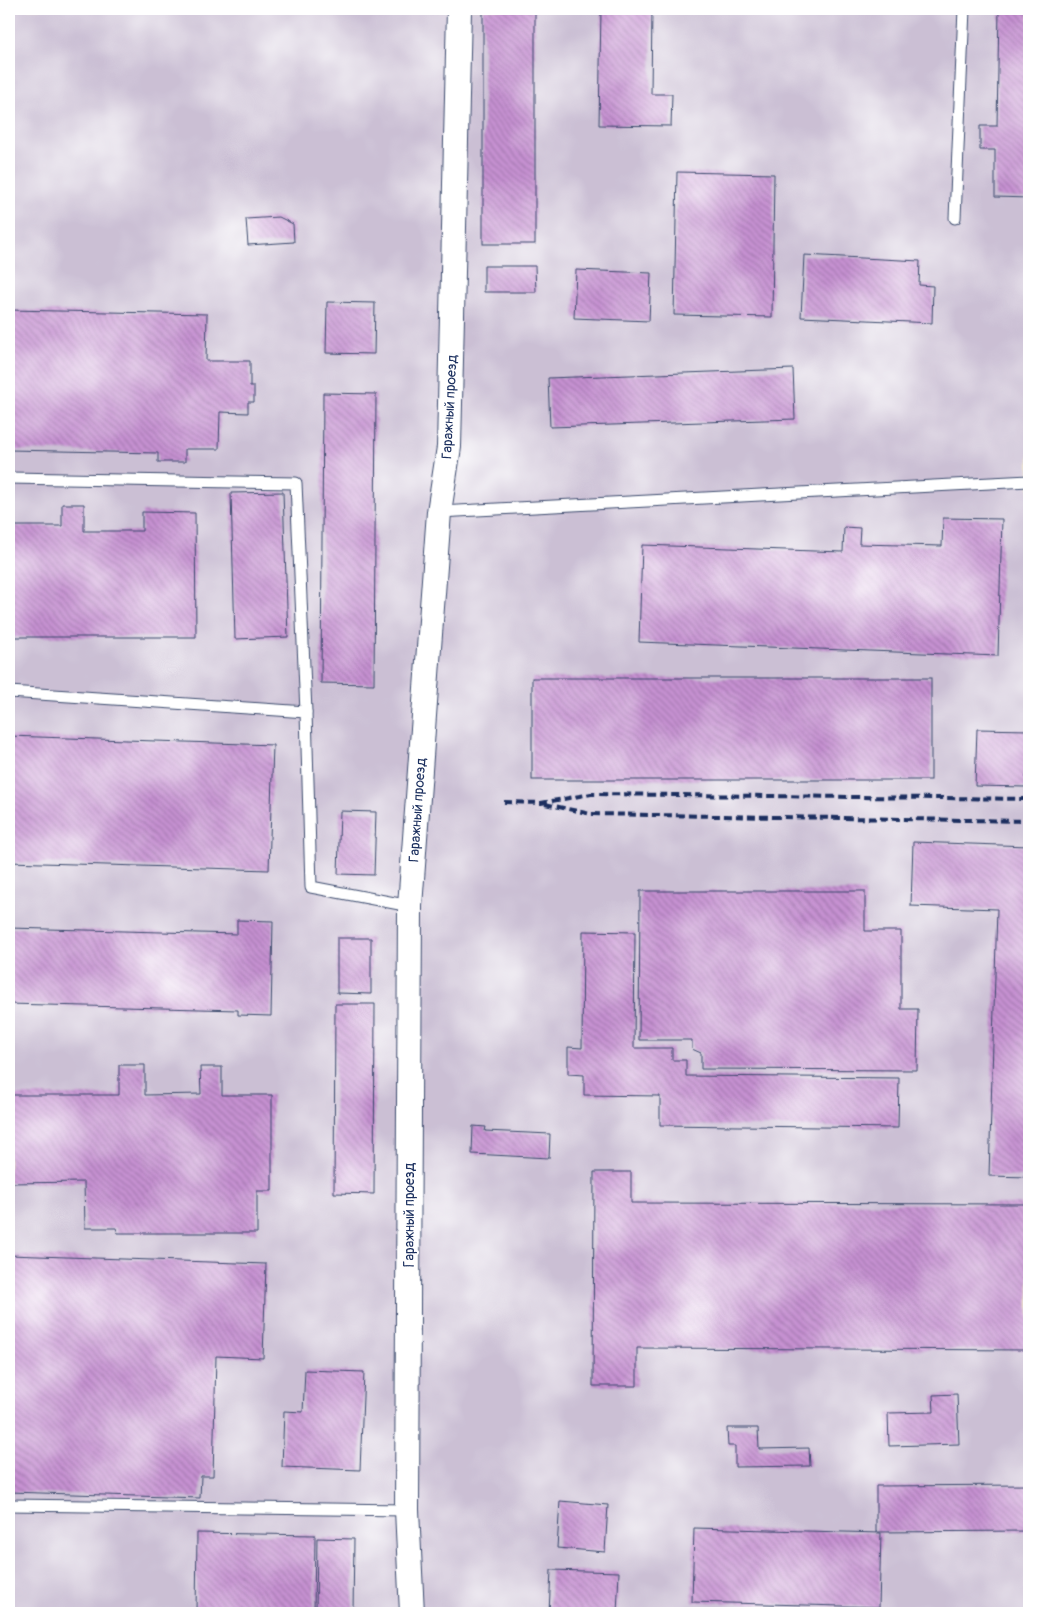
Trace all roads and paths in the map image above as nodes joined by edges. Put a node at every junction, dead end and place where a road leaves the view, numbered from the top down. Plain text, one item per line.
1 (459, 9) edge
2 (964, 9) edge
3 (955, 218) dead end
4 (9, 478) edge
5 (1029, 481) edge
6 (439, 512) junction
7 (9, 692) edge
8 (306, 712) junction
9 (410, 906) junction
10 (9, 1505) edge
11 (407, 1510) junction
12 (412, 1613) edge

1 - 6 street, Гаражный проезд
2 - 3 lane
4 - 8 lane
5 - 6 lane
6 - 9 street, Гаражный проезд
7 - 8 lane
8 - 9 lane
9 - 11 street, Гаражный проезд
10 - 11 lane
11 - 12 street, Гаражный проезд

